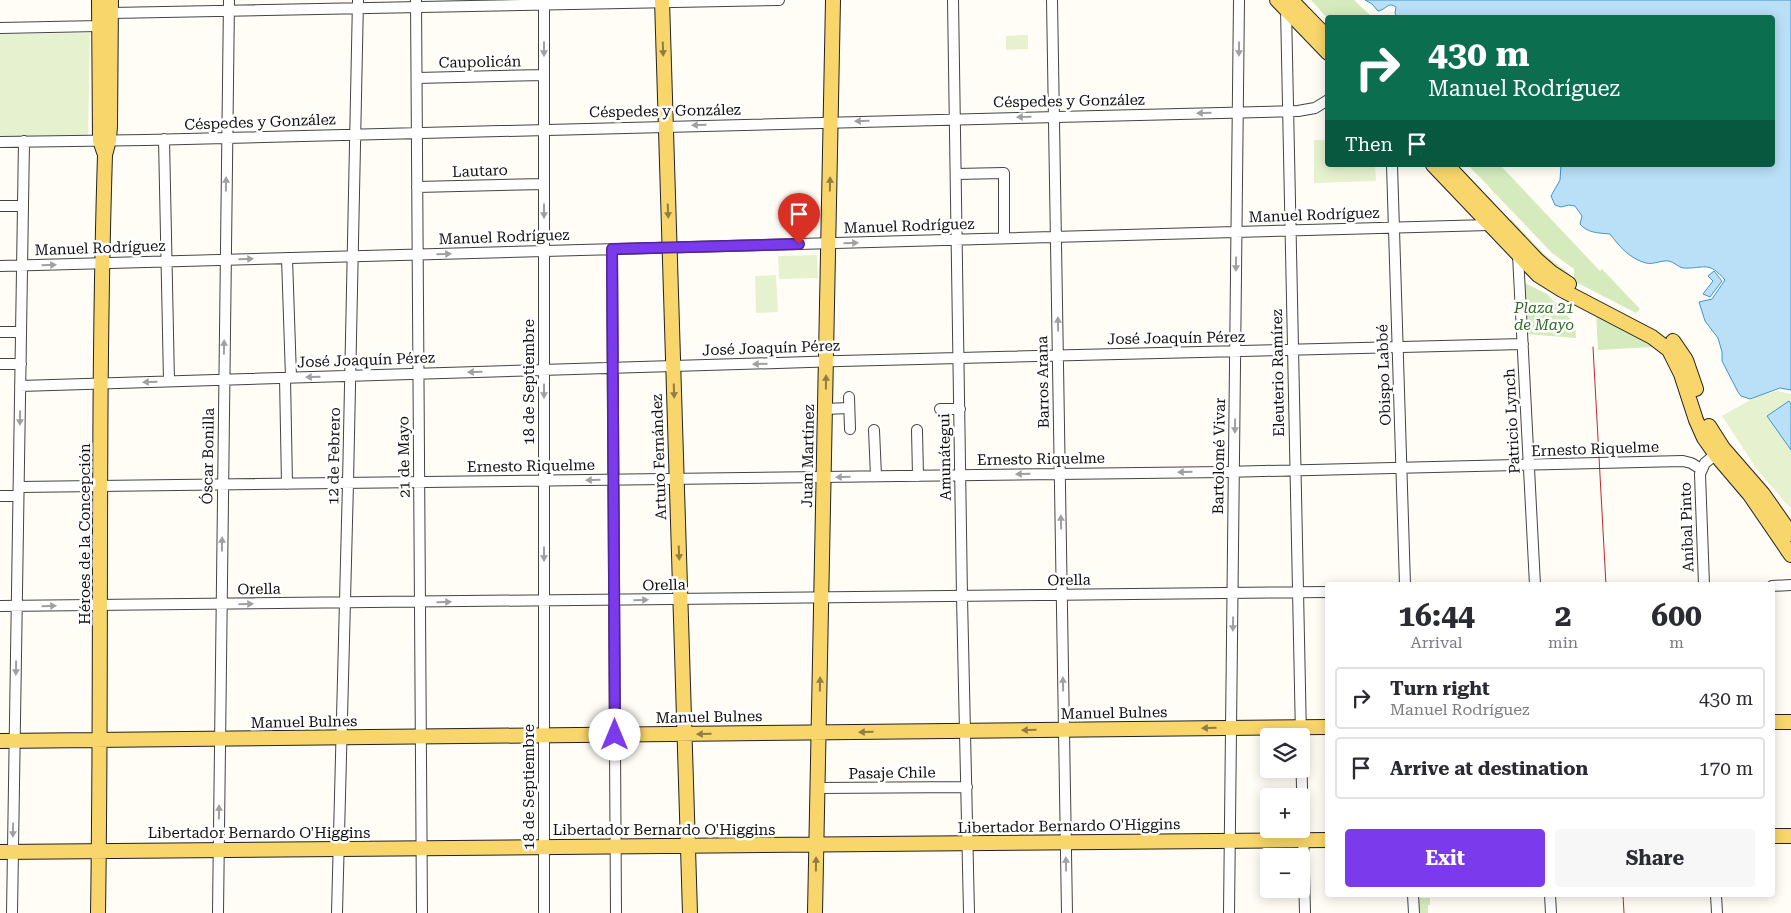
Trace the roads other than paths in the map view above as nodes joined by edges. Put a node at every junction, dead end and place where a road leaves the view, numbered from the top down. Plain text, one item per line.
1 (99, 0) edge
2 (779, 0) edge
3 (833, 0) edge
4 (953, 0) edge
5 (1052, 0) edge
6 (1240, 0) edge
7 (662, 1) edge
8 (544, 2) edge
9 (1284, 2) edge
10 (358, 4) edge
11 (416, 4) edge
12 (229, 5) edge
13 (111, 6) edge
14 (100, 26) junction
15 (0, 28) edge
16 (1325, 36) edge
17 (1325, 50) edge
18 (544, 75) junction
19 (417, 78) junction
20 (1325, 102) edge
21 (1288, 111) junction
22 (1238, 112) junction
23 (1054, 116) junction
24 (955, 119) junction
25 (831, 122) junction
26 (666, 126) junction
27 (544, 129) junction
28 (417, 133) junction
29 (355, 134) junction
30 (227, 138) junction
31 (164, 139) junction
32 (104, 140) junction
33 (0, 142) edge
34 (24, 142) junction
35 (1392, 167) edge
36 (1435, 167) edge
37 (1450, 167) edge
38 (956, 174) junction
39 (544, 184) junction
40 (417, 188) junction
41 (0, 206) edge
42 (23, 206) junction
43 (1489, 225) junction
44 (1394, 228) junction
45 (1290, 230) junction
46 (1237, 232) junction
47 (1056, 237) junction
48 (1004, 238) junction
49 (957, 240) junction
50 (828, 243) junction
51 (669, 248) junction
52 (612, 249) junction
53 (544, 251) junction
54 (418, 255) junction
55 (1518, 255) junction
56 (353, 256) junction
57 (287, 258) junction
58 (226, 260) junction
59 (166, 262) junction
60 (102, 263) junction
61 (0, 266) edge
62 (22, 266) junction
63 (0, 332) edge
64 (21, 332) junction
65 (1523, 344) junction
66 (1398, 348) junction
67 (1293, 350) junction
68 (1236, 352) junction
69 (1058, 356) junction
70 (959, 358) junction
71 (826, 362) junction
72 (0, 364) edge
73 (20, 364) junction
74 (673, 366) junction
75 (613, 368) junction
76 (544, 370) junction
77 (418, 374) junction
78 (350, 376) junction
79 (288, 378) junction
80 (224, 380) junction
81 (169, 381) junction
82 (101, 383) junction
83 (20, 386) junction
84 (849, 397) dead end
85 (849, 408) junction
86 (825, 409) junction
87 (940, 409) dead end
88 (960, 409) junction
89 (850, 429) dead end
90 (874, 430) dead end
91 (917, 430) dead end
92 (1719, 451) junction
93 (1529, 466) junction
94 (1401, 468) junction
95 (1701, 469) junction
96 (1295, 470) junction
97 (1234, 471) junction
98 (1060, 474) junction
99 (960, 475) junction
100 (876, 476) junction
101 (918, 476) junction
102 (824, 477) junction
103 (676, 479) junction
104 (544, 480) junction
105 (614, 480) junction
106 (419, 482) junction
107 (348, 483) junction
108 (287, 484) junction
109 (223, 485) junction
110 (101, 486) junction
111 (18, 492) junction
112 (0, 496) edge
113 (1791, 534) edge
114 (1791, 555) edge
115 (1405, 582) edge
116 (1535, 582) edge
117 (1704, 582) edge
118 (1791, 585) edge
119 (1775, 586) edge
120 (1298, 592) junction
121 (1325, 592) edge
122 (1233, 593) junction
123 (1062, 595) junction
124 (962, 597) junction
125 (822, 598) junction
126 (680, 599) junction
127 (614, 600) junction
128 (544, 601) junction
129 (421, 602) junction
130 (345, 603) junction
131 (221, 604) junction
132 (101, 605) junction
133 (0, 606) edge
134 (17, 606) junction
135 (1775, 722) edge
136 (1791, 722) edge
137 (1232, 728) junction
138 (1301, 728) edge
139 (1325, 728) edge
140 (1064, 730) junction
141 (1260, 730) edge
142 (1310, 730) edge
143 (966, 731) junction
144 (819, 732) junction
145 (684, 734) junction
146 (544, 735) junction
147 (615, 735) junction
148 (422, 737) junction
149 (341, 738) junction
150 (220, 739) junction
151 (100, 740) junction
152 (0, 741) edge
153 (15, 741) junction
154 (1302, 778) edge
155 (967, 787) junction
156 (818, 788) junction
157 (1775, 836) edge
158 (1791, 836) edge
159 (1303, 840) junction
160 (1325, 840) edge
161 (1230, 841) junction
162 (1066, 842) junction
163 (968, 843) junction
164 (817, 845) junction
165 (688, 846) junction
166 (544, 847) junction
167 (616, 847) junction
168 (422, 848) junction
169 (338, 849) junction
170 (218, 850) junction
171 (99, 851) junction
172 (6, 852) edge
173 (1413, 897) edge
174 (1550, 897) edge
175 (1716, 897) edge
176 (12, 913) edge
177 (98, 913) edge
178 (218, 913) edge
179 (337, 913) edge
180 (422, 913) edge
181 (544, 913) edge
182 (616, 913) edge
183 (690, 913) edge
184 (815, 913) edge
185 (969, 913) edge
186 (1067, 913) edge
187 (1230, 913) edge
188 (1305, 913) edge
189 (1414, 913) edge
190 (1551, 913) edge
191 (1717, 913) edge

1 - 14 main road, Héroes de la Concepción
2 - 7 street
3 - 25 main road, Juan Martínez
4 - 24 street, Amunátegui
5 - 23 street, Barros Arana
6 -> 22 street, Bartolomé Vivar
7 - 8 street
7 -> 26 main road, Arturo Fernández
8 - 11 street
8 -> 18 street, 18 de Septiembre
9 - 16 main road
9 - 17 main road
9 - 21 street, Eleuterio Ramírez
10 - 11 street
10 - 12 street
10 - 29 street, 12 de Febrero
11 - 19 street, 21 de Mayo
12 - 13 street
12 - 30 street, Óscar Bonilla
13 - 14 street
13 - 32 main road, Héroes de la Concepción
14 - 15 street
14 - 32 main road, Héroes de la Concepción
18 - 19 street, Caupolicán
18 - 27 street, 18 de Septiembre
19 - 28 street, 21 de Mayo
20 - 21 street, Céspedes y González
21 - 22 street, Céspedes y González
21 - 45 street, Eleuterio Ramírez
22 -> 23 street, Céspedes y González
22 - 46 street, Bartolomé Vivar
23 -> 24 street, Céspedes y González
23 - 47 street, Barros Arana
24 -> 25 street, Céspedes y González
24 - 38 street, Amunátegui
25 -> 26 street, Céspedes y González
50 -> 25 main road, Juan Martínez
26 - 27 street, Céspedes y González
26 -> 51 main road, Arturo Fernández
27 - 28 street, Céspedes y González
27 - 39 street, 18 de Septiembre
28 - 29 street, Céspedes y González
28 - 40 street, 21 de Mayo
29 - 30 street, Céspedes y González
29 - 56 street, 12 de Febrero
30 - 31 street, Céspedes y González
58 -> 30 street, Óscar Bonilla
31 - 32 street, Céspedes y González
31 - 59 street
32 - 34 street, Céspedes y González
32 - 60 main road, Héroes de la Concepción
33 - 34 street, Céspedes y González
34 - 42 street
35 - 44 street, Obispo Labbé
36 - 43 main road
37 - 92 main road
38 - 48 street
38 - 49 street, Amunátegui
39 - 40 street, Lautaro
39 -> 53 street, 18 de Septiembre
40 - 54 street, 21 de Mayo
41 - 42 street
42 - 62 street
43 - 44 street, Manuel Rodríguez
43 - 55 main road
44 - 45 street, Manuel Rodríguez
44 - 66 street, Obispo Labbé
45 - 46 street, Manuel Rodríguez
45 - 67 street, Eleuterio Ramírez
46 - 47 street, Manuel Rodríguez
46 -> 68 street, Bartolomé Vivar
47 - 48 street, Manuel Rodríguez
69 -> 47 street, Barros Arana
48 - 49 street, Manuel Rodríguez
50 -> 49 street, Manuel Rodríguez
49 - 70 street, Amunátegui
50 - 51 street, Manuel Rodríguez
50 - 71 main road, Juan Martínez
51 - 52 street, Manuel Rodríguez
51 - 74 main road, Arturo Fernández
52 - 53 street, Manuel Rodríguez
52 - 75 street
54 -> 53 street, Manuel Rodríguez
53 - 76 street, 18 de Septiembre
54 - 56 street, Manuel Rodríguez
54 - 77 street, 21 de Mayo
55 - 65 street, Patricio Lynch
55 - 92 main road
56 - 57 street, Manuel Rodríguez
56 - 78 street, 12 de Febrero
58 -> 57 street, Manuel Rodríguez
57 - 79 street
58 - 59 street, Manuel Rodríguez
80 -> 58 street, Óscar Bonilla
59 - 60 street, Manuel Rodríguez
59 - 81 street
62 -> 60 street, Manuel Rodríguez
60 - 82 main road, Héroes de la Concepción
61 - 62 street, Manuel Rodríguez
62 - 64 street
63 - 64 street
64 - 73 street
65 - 66 street, José Joaquín Pérez
65 - 93 street, Patricio Lynch
66 - 67 street, José Joaquín Pérez
66 - 94 street, Obispo Labbé
67 - 68 street, José Joaquín Pérez
67 - 96 street, Eleuterio Ramírez
68 - 69 street, José Joaquín Pérez
68 -> 97 street, Bartolomé Vivar
69 - 70 street, José Joaquín Pérez
69 - 98 street, Barros Arana
70 - 71 street, José Joaquín Pérez
70 - 88 street, Amunátegui
71 -> 74 street, José Joaquín Pérez
86 -> 71 main road, Juan Martínez
72 - 73 street
73 - 83 street
74 - 75 street, José Joaquín Pérez
74 -> 103 main road, Arturo Fernández
75 - 76 street, José Joaquín Pérez
75 - 105 street
76 -> 77 street, José Joaquín Pérez
76 -> 104 street, 18 de Septiembre
77 - 78 street, José Joaquín Pérez
77 - 106 street, 21 de Mayo
78 -> 79 street, José Joaquín Pérez
78 - 107 street, 12 de Febrero
79 - 80 street, José Joaquín Pérez
79 - 108 street
80 - 81 street, José Joaquín Pérez
80 - 109 street, Óscar Bonilla
81 -> 82 street, José Joaquín Pérez
82 - 83 street, José Joaquín Pérez
82 - 110 main road, Héroes de la Concepción
83 -> 111 street
84 - 85 street
85 - 86 street
85 - 89 street
86 - 102 main road, Juan Martínez
87 - 88 street
88 - 99 street, Amunátegui
90 - 100 street
91 - 101 street
92 - 95 street, Aníbal Pinto
92 - 113 main road
92 - 114 main road
93 - 94 street, Ernesto Riquelme
93 - 95 street, Ernesto Riquelme
93 - 116 street, Patricio Lynch
94 - 96 street, Ernesto Riquelme
94 - 115 street, Obispo Labbé
95 - 117 street, Aníbal Pinto
96 - 97 street, Ernesto Riquelme
96 - 120 street, Eleuterio Ramírez
97 -> 98 street, Ernesto Riquelme
97 - 122 street, Bartolomé Vivar
98 -> 99 street, Ernesto Riquelme
123 -> 98 street, Barros Arana
99 - 101 street, Ernesto Riquelme
99 - 124 street, Amunátegui
100 - 101 street, Ernesto Riquelme
100 -> 102 street, Ernesto Riquelme
102 - 103 street, Ernesto Riquelme
102 - 125 main road, Juan Martínez
103 - 105 street, Ernesto Riquelme
103 -> 126 main road, Arturo Fernández
105 -> 104 street, Ernesto Riquelme
104 - 106 street, Ernesto Riquelme
104 -> 128 street, 18 de Septiembre
105 - 127 street
106 - 107 street, Ernesto Riquelme
106 - 129 street, 21 de Mayo
107 - 108 street, Ernesto Riquelme
107 - 130 street, 12 de Febrero
108 - 109 street, Ernesto Riquelme
109 - 110 street, Ernesto Riquelme
131 -> 109 street, Óscar Bonilla
110 - 111 street, Ernesto Riquelme
110 - 132 main road, Héroes de la Concepción
111 - 112 street, Ernesto Riquelme
111 - 134 street
118 - 119 street
120 - 121 street, Orella
120 - 122 street, Orella
120 - 138 street, Eleuterio Ramírez
122 - 123 street, Orella
122 -> 137 street, Bartolomé Vivar
123 - 124 street, Orella
140 -> 123 street, Barros Arana
124 - 125 street, Orella
124 - 143 street, Amunátegui
125 - 126 street, Orella
144 -> 125 main road, Juan Martínez
127 -> 126 street, Orella
126 - 145 main road, Arturo Fernández
127 - 128 street, Orella
127 - 147 street
129 -> 128 street, Orella
128 - 146 street, 18 de Septiembre
129 - 130 street, Orella
129 - 148 street, 21 de Mayo
131 -> 130 street, Orella
130 - 149 street, 12 de Febrero
131 - 132 street, Orella
131 - 150 street, Óscar Bonilla
134 -> 132 street, Orella
132 - 151 main road, Héroes de la Concepción
133 - 134 street, Orella
134 -> 153 street
135 - 136 main road
137 -> 140 main road, Manuel Bulnes
137 - 141 main road, Manuel Bulnes
137 - 161 street, Bartolomé Vivar
139 - 142 main road, Manuel Bulnes
140 -> 143 main road, Manuel Bulnes
140 - 162 street, Barros Arana
143 -> 144 main road, Manuel Bulnes
143 - 155 street, Amunátegui
144 -> 145 main road, Manuel Bulnes
144 - 156 main road, Juan Martínez
145 - 147 main road, Manuel Bulnes
145 - 165 main road, Arturo Fernández
146 - 147 main road, Manuel Bulnes
146 - 148 main road, Manuel Bulnes
146 - 166 street, 18 de Septiembre
147 - 167 street
148 - 149 main road, Manuel Bulnes
148 - 168 street, 21 de Mayo
149 - 150 main road, Manuel Bulnes
149 - 169 street, 12 de Febrero
150 - 151 main road, Manuel Bulnes
170 -> 150 street, Óscar Bonilla
151 - 153 main road, Manuel Bulnes
151 - 171 main road, Héroes de la Concepción
152 - 153 main road, Manuel Bulnes
153 -> 172 street
154 - 159 street
155 - 156 street, Pasaje Chile
155 - 163 street, Amunátegui
156 - 164 main road, Juan Martínez
157 - 158 main road
159 - 160 main road, Libertador Bernardo O'Higgins
159 - 161 main road, Libertador Bernardo O'Higgins
159 - 188 street
161 - 162 main road, Libertador Bernardo O'Higgins
161 - 187 street, Bartolomé Vivar
162 - 163 main road, Libertador Bernardo O'Higgins
186 -> 162 street, Barros Arana
163 - 164 main road, Libertador Bernardo O'Higgins
163 - 185 street, Amunátegui
164 - 165 main road, Libertador Bernardo O'Higgins
184 -> 164 main road, Juan Martínez
165 - 167 main road, Libertador Bernardo O'Higgins
165 - 183 main road, Arturo Fernández
166 - 167 main road, Libertador Bernardo O'Higgins
166 - 168 main road, Libertador Bernardo O'Higgins
166 - 181 street, 18 de Septiembre
167 - 182 street
168 - 169 main road, Libertador Bernardo O'Higgins
168 - 180 street, 21 de Mayo
169 - 170 main road, Libertador Bernardo O'Higgins
169 - 179 street, 12 de Febrero
170 - 171 main road, Libertador Bernardo O'Higgins
170 - 178 street, Óscar Bonilla
171 - 172 main road, Libertador Bernardo O'Higgins
171 - 177 main road, Héroes de la Concepción
172 - 176 street
173 - 189 street
174 - 190 street
175 - 191 street

